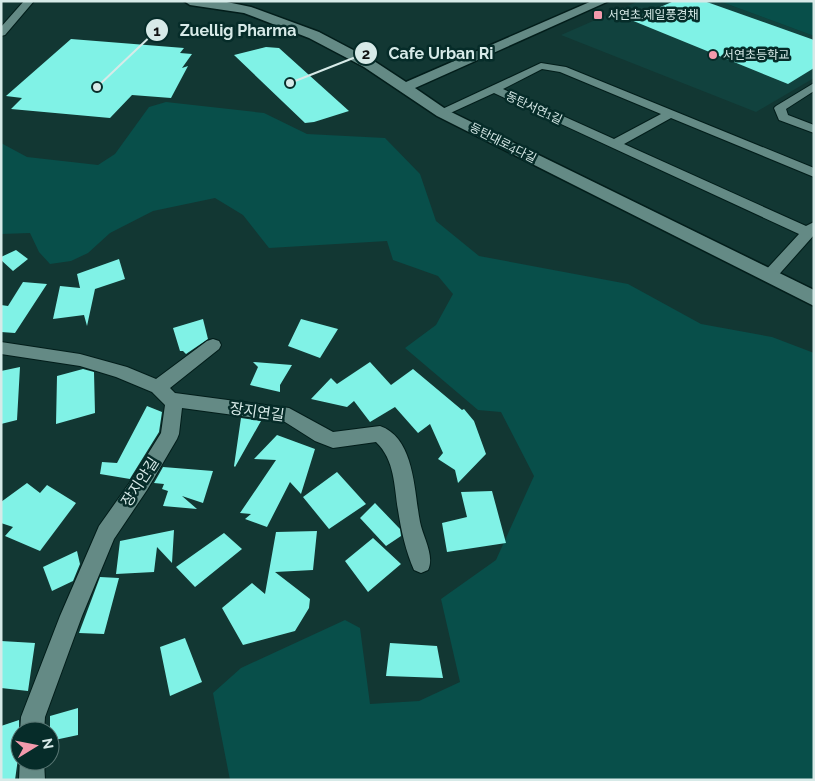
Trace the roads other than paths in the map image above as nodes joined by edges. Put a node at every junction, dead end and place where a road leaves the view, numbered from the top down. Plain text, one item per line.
1 (29, 1) edge
2 (190, 1) edge
3 (603, 1) edge
4 (1, 33) edge
5 (814, 86) edge
6 (404, 88) junction
7 (494, 89) junction
8 (442, 113) junction
9 (671, 113) junction
10 (814, 129) edge
11 (614, 144) junction
12 (814, 173) edge
13 (811, 229) edge
14 (769, 276) junction
15 (814, 298) edge
16 (213, 345) dead end
17 (1, 348) edge
18 (164, 393) junction
19 (421, 563) dead end
20 (33, 721) edge

1 - 4 street
2 - 6 street, 동탄대로4다길
3 - 6 street
5 - 10 street
6 - 8 street, 동탄대로4다길
7 - 8 street
7 - 9 street, 동탄서연1길
7 - 11 street, 동탄서연1길
8 - 14 street, 동탄대로4다길
9 - 11 street
9 - 12 street, 동탄서연1길
11 - 13 street, 동탄서연1길
13 - 14 street
14 - 15 street, 동탄대로4다길
16 - 18 street
17 - 18 street
18 - 19 street, 장지연길
18 - 20 street, 장지안길

